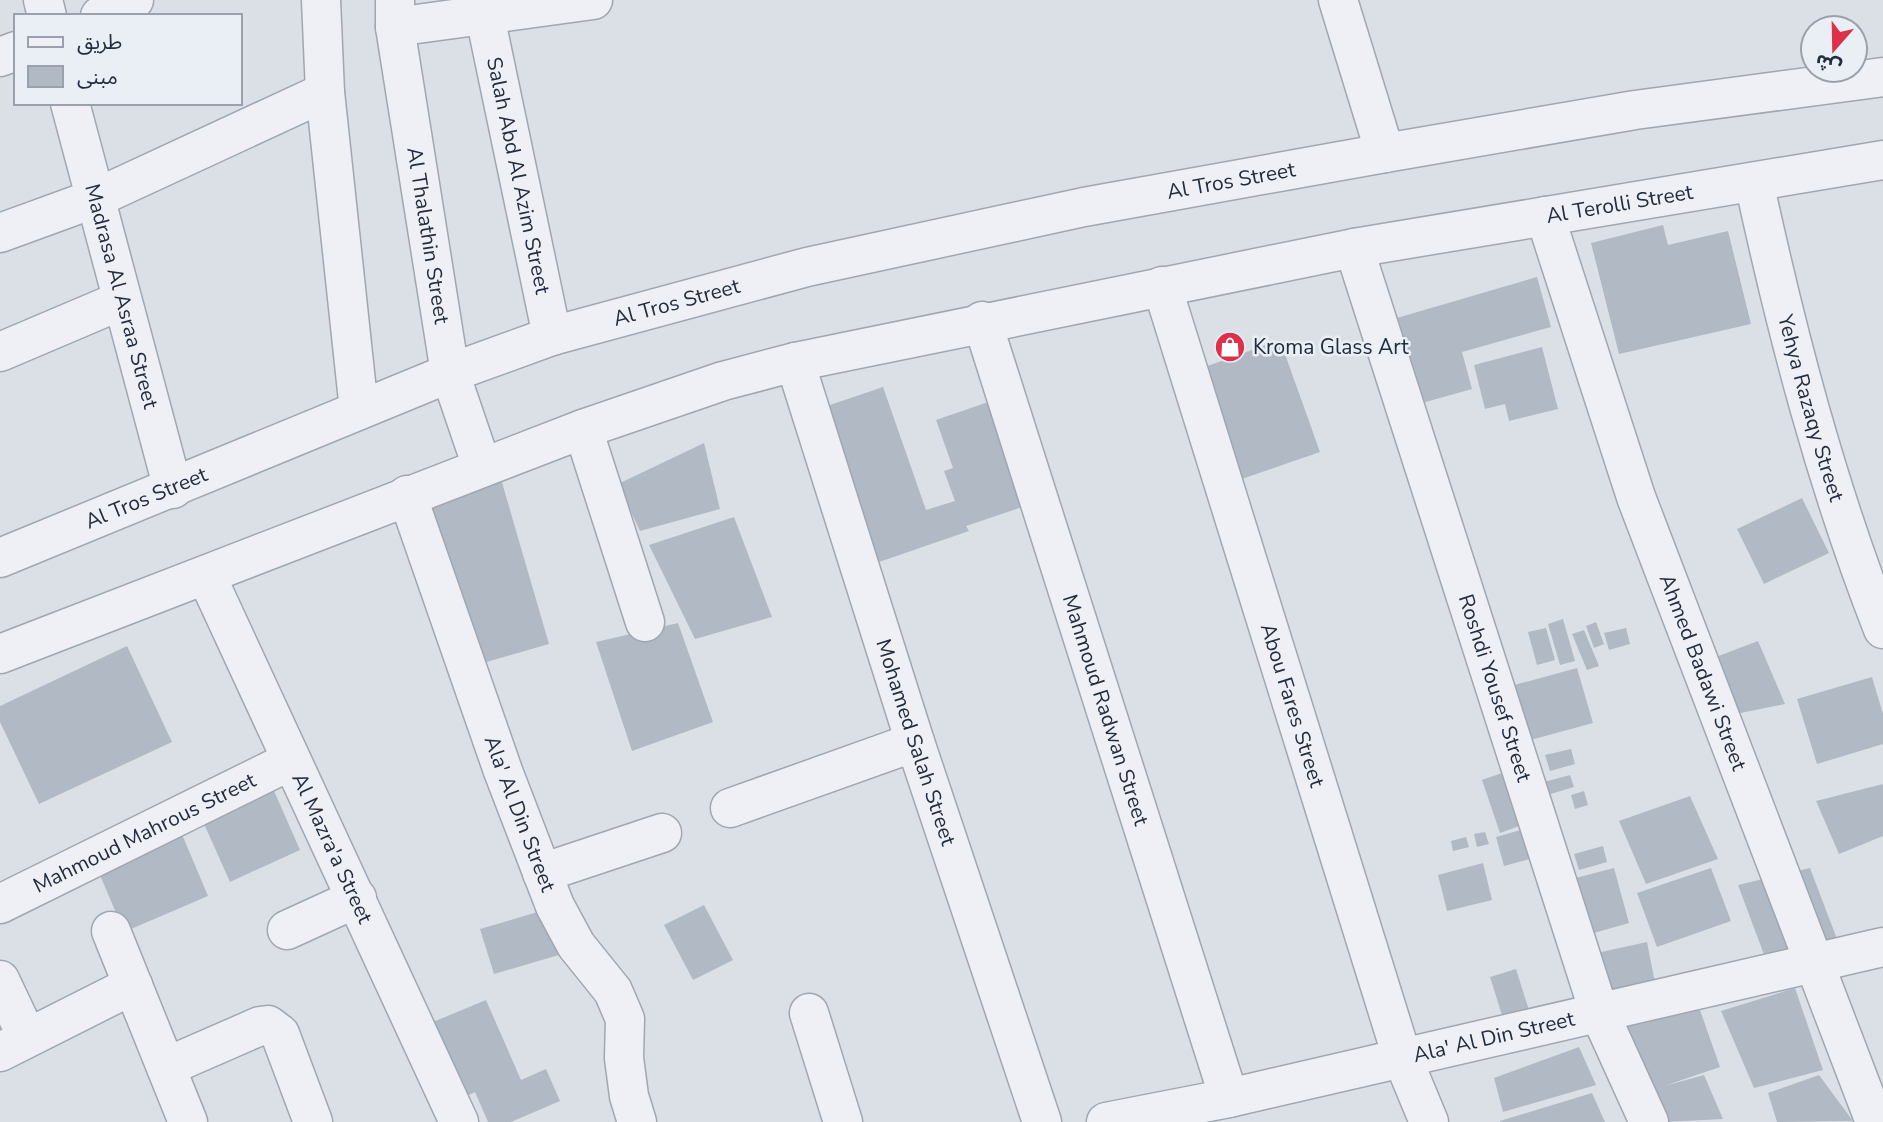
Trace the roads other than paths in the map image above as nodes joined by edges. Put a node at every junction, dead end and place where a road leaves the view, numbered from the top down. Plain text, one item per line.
1 (134, 0) edge
2 (321, 0) edge
3 (593, 0) edge
4 (1338, 0) edge
5 (104, 14) edge
6 (395, 14) edge
7 (485, 16) junction
8 (1883, 77) edge
9 (325, 92) junction
10 (71, 105) edge
11 (1385, 153) junction
12 (1883, 160) edge
13 (1754, 182) junction
14 (96, 198) junction
15 (1545, 216) junction
16 (0, 233) edge
17 (1354, 248) junction
18 (1162, 286) junction
19 (121, 301) junction
20 (982, 321) junction
21 (552, 336) junction
22 (0, 352) edge
23 (795, 362) junction
24 (450, 373) junction
25 (359, 410) junction
26 (583, 429) junction
27 (482, 467) junction
28 (173, 489) junction
29 (407, 495) junction
30 (0, 558) edge
31 (206, 575) junction
32 (645, 622) dead end
33 (1883, 629) edge
34 (0, 654) edge
35 (915, 742) junction
36 (290, 761) junction
37 (730, 808) dead end
38 (662, 833) dead end
39 (542, 873) junction
40 (357, 898) junction
41 (0, 904) edge
42 (287, 930) dead end
43 (111, 931) dead end
44 (1883, 947) edge
45 (1814, 964) junction
46 (0, 980) edge
47 (133, 985) junction
48 (1599, 1012) junction
49 (808, 1013) dead end
50 (14, 1045) edge
51 (1402, 1057) junction
52 (166, 1067) junction
53 (1229, 1098) junction
54 (188, 1122) edge
55 (313, 1122) edge
56 (459, 1122) edge
57 (637, 1122) edge
58 (844, 1122) edge
59 (1042, 1122) edge
60 (1106, 1122) edge
61 (1429, 1122) edge
62 (1649, 1122) edge
63 (1875, 1122) edge

1 - 5 street
2 - 9 street
3 - 7 street
4 - 11 street
6 - 7 street
6 - 24 street, Al Thalathin Street
7 - 21 street, Salah Abd Al Azim Street
8 - 11 street
9 - 14 street
9 - 25 street
10 - 14 street, Madrasa Al Asraa Street
11 - 21 street, Al Tros Street
12 - 13 street, Al Terolli Street
13 - 15 street, Al Terolli Street
13 - 33 street, Yehya Razaqy Street
14 - 16 street
14 - 19 street, Madrasa Al Asraa Street
15 - 17 street, Al Terolli Street
15 - 45 street, Ahmed Badawi Street
17 - 18 street
17 - 48 street, Roshdi Yousef Street
18 - 20 street
18 - 51 street, Abou Fares Street
19 - 22 street
19 - 28 street, Madrasa Al Asraa Street
20 - 23 street
20 - 53 street, Mahmoud Radwan Street
21 - 24 street, Al Tros Street
23 - 26 street
23 - 35 street, Mohamed Salah Street
24 - 25 street, Al Tros Street
24 - 27 street, Al Thalathin Street
25 - 28 street, Al Tros Street
26 - 27 street
26 - 32 street
27 - 29 street
28 - 30 street, Al Tros Street
29 - 31 street
29 - 39 street, Ala' Al Din Street
31 - 34 street
31 - 36 street, Al Mazra'a Street
35 - 37 street
35 - 59 street, Mohamed Salah Street
36 - 40 street, Al Mazra'a Street
36 - 41 street, Mahmoud Mahrous Street
38 - 39 street
39 - 57 street, Ala' Al Din Street
40 - 42 street
40 - 56 street, Al Mazra'a Street
43 - 47 street
44 - 45 street, Ala' Al Din Street
45 - 48 street, Ala' Al Din Street
45 - 63 street, Ahmed Badawi Street
46 - 50 street
47 - 50 street
47 - 52 street
48 - 51 street, Ala' Al Din Street
48 - 62 street, Roshdi Yousef Street
49 - 58 street
51 - 53 street, Ala' Al Din Street
51 - 61 street, Abou Fares Street
52 - 54 street
52 - 55 street
53 - 60 street, Ala' Al Din Street

